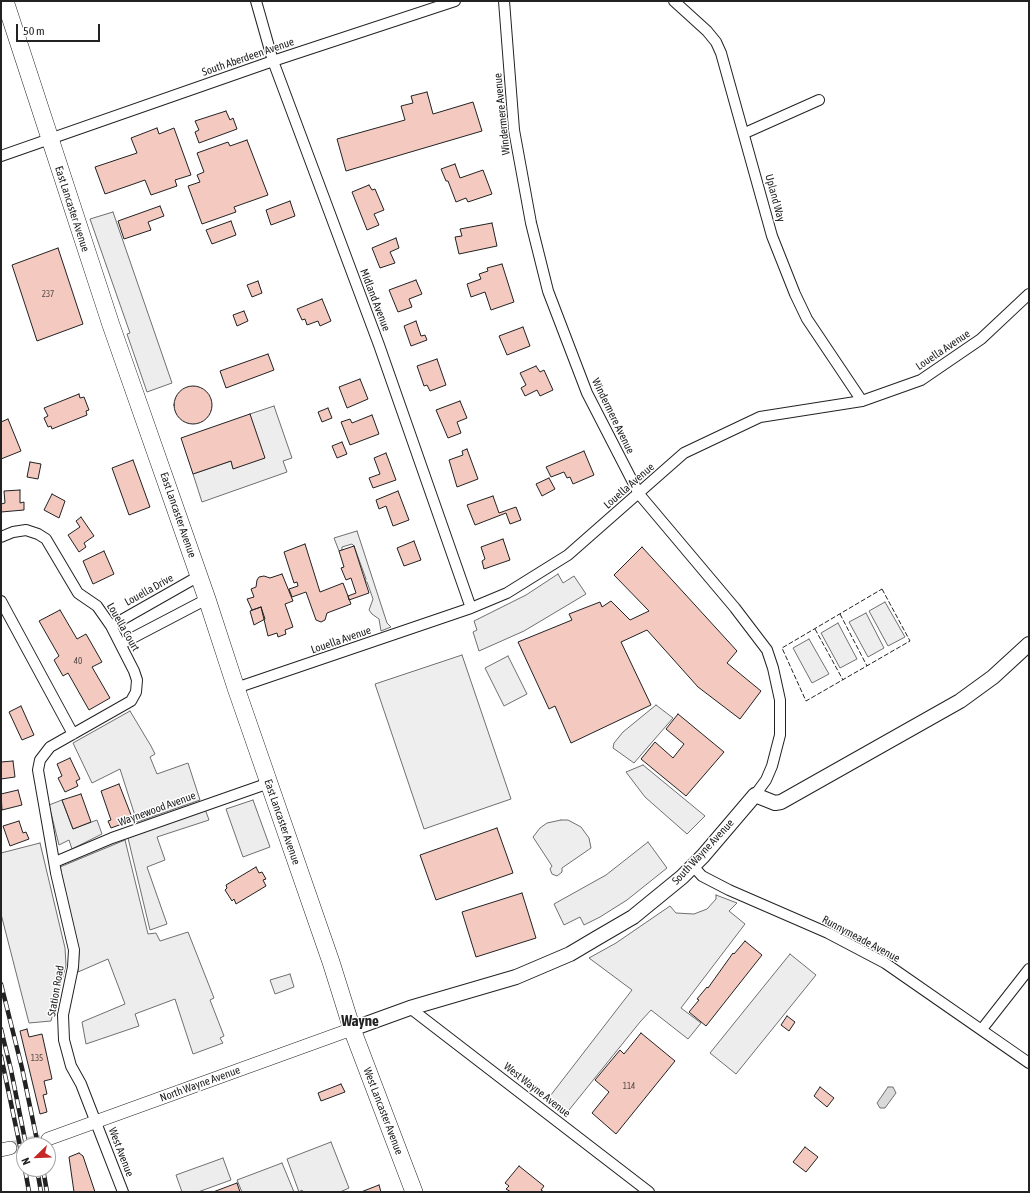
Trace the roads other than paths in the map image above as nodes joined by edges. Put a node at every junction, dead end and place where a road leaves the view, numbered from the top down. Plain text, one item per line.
1 (5, 1) edge
2 (256, 1) edge
3 (455, 1) edge
4 (504, 1) edge
5 (674, 1) edge
6 (273, 61) junction
7 (819, 100) dead end
8 (745, 133) junction
9 (49, 139) junction
10 (1, 156) edge
11 (1029, 294) edge
12 (862, 401) junction
13 (639, 494) junction
14 (1, 538) edge
15 (199, 576) junction
16 (207, 599) junction
17 (1, 601) edge
18 (471, 608) junction
19 (111, 626) junction
20 (121, 644) junction
21 (1029, 644) edge
22 (236, 688) junction
23 (72, 734) junction
24 (269, 783) junction
25 (755, 795) junction
26 (55, 862) junction
27 (693, 866) junction
28 (1029, 969) edge
29 (410, 1008) junction
30 (352, 1029) junction
31 (982, 1029) junction
32 (1029, 1063) edge
33 (96, 1120) junction
34 (55, 1137) tunnel mouth
35 (123, 1192) edge
36 (414, 1192) edge
37 (648, 1192) edge

1 - 9 highway, East Lancaster Avenue
2 - 6 street, Midland Avenue
3 - 6 street, South Aberdeen Avenue
4 - 13 street, Windermere Avenue
5 - 8 street, Upland Way
6 - 9 street, South Aberdeen Avenue
6 - 18 street, Midland Avenue
7 - 8 street
8 - 12 street, Upland Way
9 - 10 street, South Aberdeen Avenue
9 - 15 highway, East Lancaster Avenue
11 - 12 street, Louella Avenue
12 - 13 street, Louella Avenue
13 - 18 street, Louella Avenue
13 - 25 street, Windermere Avenue
14 - 19 street, Louella Court
15 - 16 highway, East Lancaster Avenue
15 - 19 street, Louella Drive
16 - 20 street
16 - 22 highway, East Lancaster Avenue
17 - 23 street
18 - 22 street, Louella Avenue
19 - 20 street, Louella Court
20 - 23 street, Louella Court
21 - 25 main road
22 - 24 highway, East Lancaster Avenue
23 - 26 street, Louella Court
24 - 26 street, Waynewood Avenue
24 - 30 highway, East Lancaster Avenue
25 - 27 main road, South Wayne Avenue
26 - 33 street, Station Road
27 - 29 main road, South Wayne Avenue
27 - 31 street, Runnymeade Avenue
28 - 31 street
29 - 30 main road, South Wayne Avenue
29 - 37 street, West Wayne Avenue
30 - 33 street, North Wayne Avenue
30 - 36 highway, West Lancaster Avenue
31 - 32 street, Runnymeade Avenue
33 - 34 street, North Wayne Avenue
33 - 35 street, West Avenue

